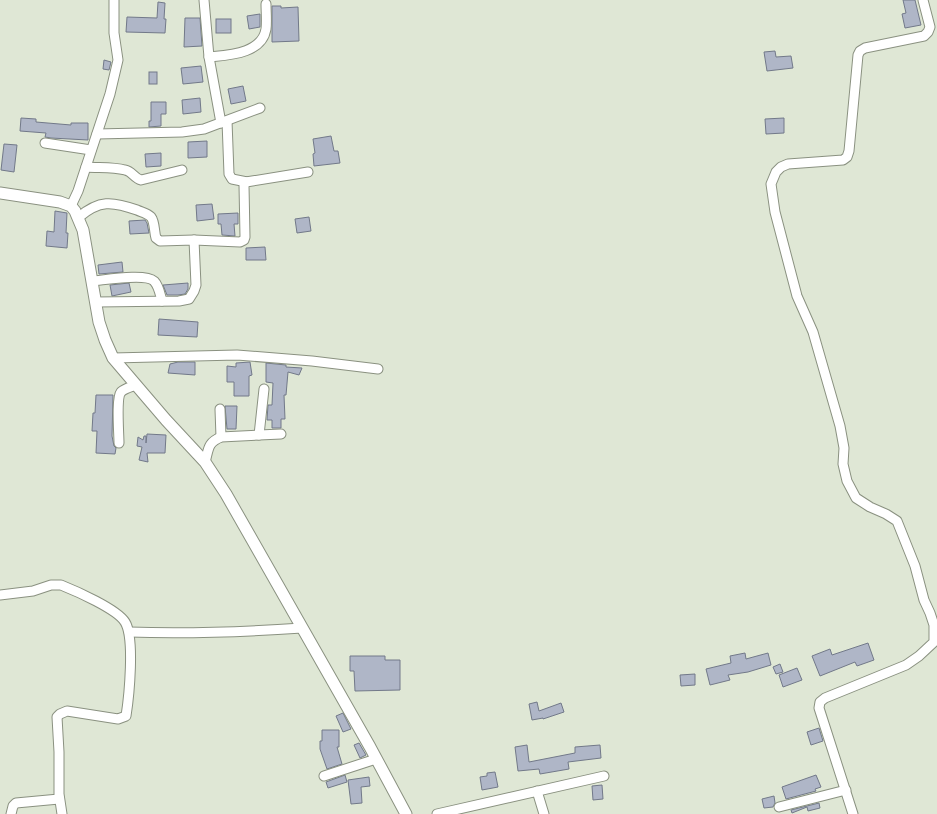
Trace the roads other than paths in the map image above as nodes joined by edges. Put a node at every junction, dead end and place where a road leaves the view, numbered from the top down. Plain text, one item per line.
1 (114, 0) edge
2 (204, 0) edge
3 (923, 0) edge
4 (266, 4) dead end
5 (209, 57) junction
6 (260, 108) dead end
7 (224, 122) junction
8 (97, 134) junction
9 (45, 143) dead end
10 (91, 150) junction
11 (86, 167) junction
12 (182, 170) dead end
13 (308, 172) dead end
14 (246, 182) junction
15 (0, 193) edge
16 (71, 206) junction
17 (78, 217) junction
18 (194, 240) junction
19 (92, 282) junction
20 (162, 301) junction
21 (96, 302) junction
22 (113, 358) junction
23 (378, 369) dead end
24 (136, 385) junction
25 (264, 389) dead end
26 (220, 410) dead end
27 (281, 434) dead end
28 (259, 435) junction
29 (221, 437) junction
30 (119, 443) dead end
31 (205, 462) junction
32 (0, 595) edge
33 (302, 628) junction
34 (129, 632) junction
35 (935, 642) edge
36 (376, 759) junction
37 (324, 776) dead end
38 (604, 776) dead end
39 (846, 790) junction
40 (537, 791) junction
41 (60, 799) junction
42 (779, 806) dead end
43 (11, 814) edge
44 (62, 814) edge
45 (406, 814) edge
46 (437, 814) edge
47 (544, 814) edge
48 (853, 814) edge

1 - 8 street
2 - 5 street
3 - 35 street
4 - 5 street
5 - 7 street
6 - 7 street
7 - 8 street
7 - 14 street
8 - 10 street
9 - 10 street
10 - 11 street
11 - 12 street
11 - 16 street
13 - 14 street
14 - 18 street
15 - 16 street
16 - 17 street
17 - 18 street
17 - 19 street
18 - 20 street
19 - 20 street
19 - 21 street
20 - 21 street
21 - 22 street
22 - 23 street
22 - 24 street
24 - 30 street
24 - 31 street
25 - 28 street
26 - 29 street
27 - 28 street
28 - 29 street
29 - 31 street
31 - 33 street
32 - 34 street
33 - 34 street
33 - 36 street
34 - 41 street
35 - 39 street
36 - 37 street
36 - 45 street
38 - 40 street
39 - 42 street
39 - 48 street
40 - 46 street
40 - 47 street
41 - 43 street
41 - 44 street

